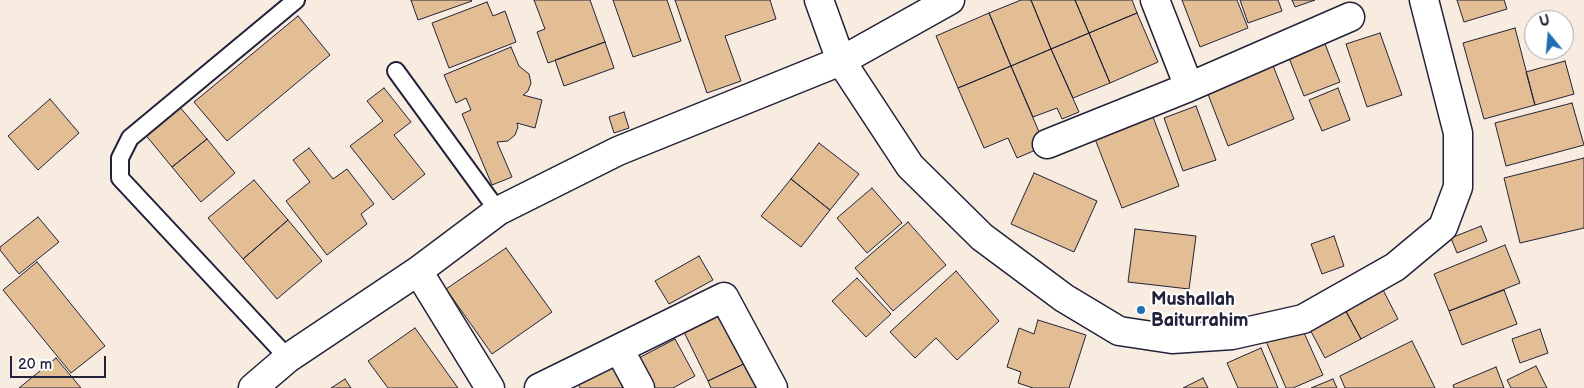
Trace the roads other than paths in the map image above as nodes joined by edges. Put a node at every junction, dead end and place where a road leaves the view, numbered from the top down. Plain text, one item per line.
1 (296, 0) edge
2 (819, 0) edge
3 (950, 0) edge
4 (1155, 0) edge
5 (1424, 0) edge
6 (1350, 17) dead end
7 (840, 61) junction
8 (396, 71) dead end
9 (1189, 87) junction
10 (1047, 144) dead end
11 (498, 211) junction
12 (418, 271) junction
13 (619, 349) junction
14 (288, 358) junction
15 (253, 388) edge
16 (490, 388) edge
17 (539, 388) edge
18 (640, 388) edge
19 (773, 388) edge

1 - 14 lane
2 - 7 street
3 - 7 street
4 - 9 street
5 - 7 street
6 - 9 street
7 - 11 street
8 - 11 lane
9 - 10 street
11 - 12 street
12 - 14 street
12 - 16 street
13 - 17 street
13 - 18 street
13 - 19 street
14 - 15 street

